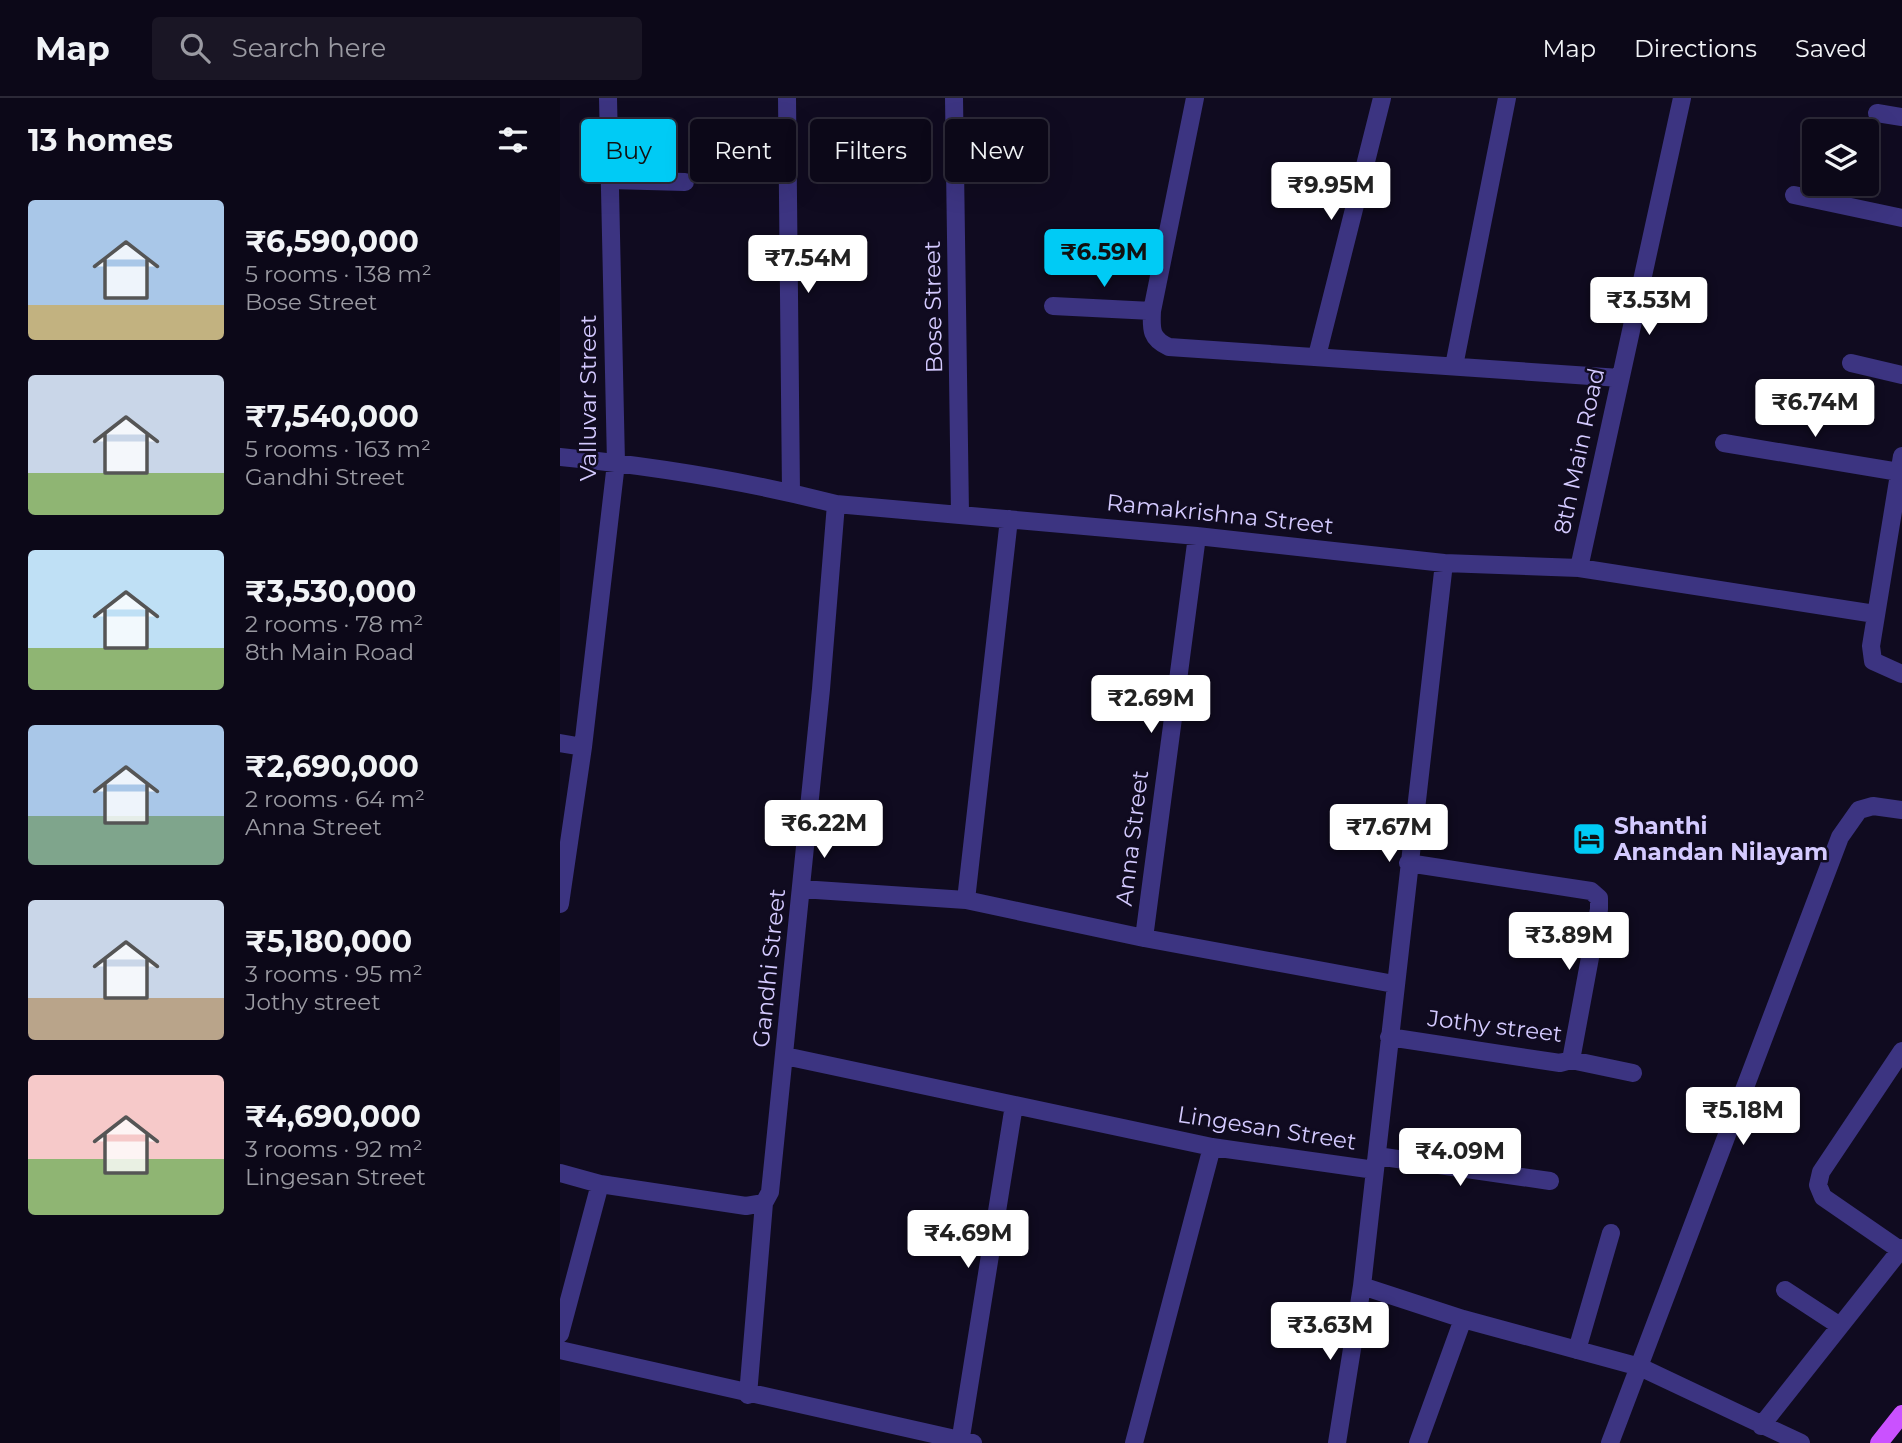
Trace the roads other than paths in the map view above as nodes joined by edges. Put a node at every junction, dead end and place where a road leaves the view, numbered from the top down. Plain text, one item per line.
1 (608, 98) edge
2 (787, 98) edge
3 (954, 98) edge
4 (1195, 98) edge
5 (1382, 98) edge
6 (1507, 98) edge
7 (1682, 98) edge
8 (1877, 113) dead end
9 (1902, 117) edge
10 (609, 119) edge
11 (610, 182) edge
12 (676, 182) edge
13 (685, 182) dead end
14 (1794, 195) dead end
15 (1902, 218) edge
16 (1053, 306) dead end
17 (1153, 311) junction
18 (1317, 356) junction
19 (1851, 363) dead end
20 (1454, 366) junction
21 (1902, 375) edge
22 (1620, 378) junction
23 (1724, 443) dead end
24 (560, 457) edge
25 (616, 463) junction
26 (1901, 464) edge
27 (791, 492) junction
28 (836, 504) junction
29 (960, 514) junction
30 (1009, 519) junction
31 (1197, 536) junction
32 (1444, 563) junction
33 (1579, 568) junction
34 (1875, 614) junction
35 (1902, 674) edge
36 (560, 743) edge
37 (583, 747) junction
38 (1902, 810) edge
39 (1408, 863) junction
40 (801, 889) junction
41 (966, 900) junction
42 (560, 904) edge
43 (1144, 938) junction
44 (1394, 984) junction
45 (1389, 1037) junction
46 (1902, 1051) edge
47 (785, 1056) junction
48 (1571, 1060) junction
49 (1633, 1073) dead end
50 (1014, 1105) junction
51 (1212, 1147) junction
52 (1376, 1163) junction
53 (560, 1173) edge
54 (1549, 1181) dead end
55 (600, 1184) junction
56 (764, 1203) junction
57 (1611, 1233) dead end
58 (1901, 1249) edge
59 (1362, 1286) junction
60 (1785, 1290) dead end
61 (1463, 1319) junction
62 (1840, 1326) junction
63 (560, 1334) edge
64 (560, 1350) edge
65 (1577, 1350) junction
66 (1640, 1367) junction
67 (748, 1395) junction
68 (1902, 1414) edge
69 (1761, 1426) junction
70 (965, 1442) edge
71 (1134, 1443) edge
72 (1337, 1443) edge
73 (1418, 1443) edge
74 (1610, 1443) edge
75 (1801, 1443) edge
76 (1879, 1443) edge

1 - 10 street, Valluvar Street
2 - 27 street
3 - 29 street, Bose Street
4 - 17 street
5 - 18 street
6 - 20 street
7 - 22 street, 8th Main Road
8 - 9 street
11 - 25 street, Valluvar Street
12 - 13 street
14 - 15 street
16 - 17 street
17 - 18 street
18 - 20 street
19 - 21 street
20 - 22 street
22 - 33 street, 8th Main Road
23 - 26 street
24 - 25 street, Ramakrishna Street
25 - 27 street, Ramakrishna Street
25 - 37 street, Valluvar Street
26 - 34 street
27 - 28 street, Ramakrishna Street
28 - 29 street, Ramakrishna Street
28 - 40 street, Gandhi Street
29 - 30 street, Ramakrishna Street
30 - 31 street, Ramakrishna Street
30 - 41 street
31 - 32 street, Ramakrishna Street
31 - 43 street, Anna Street
32 - 33 street, Ramakrishna Street
32 - 39 street
33 - 34 street, Ramakrishna Street
34 - 35 street
36 - 37 street
37 - 42 street, Valluvar Street
38 - 66 street
39 - 44 street
39 - 48 street, Jothy street
40 - 41 street, Anna Street
40 - 47 street, Gandhi Street
41 - 43 street, Anna Street
43 - 44 street, Anna Street
44 - 45 street
45 - 48 street, Jothy street
45 - 52 street
46 - 58 street
47 - 50 street, Lingesan Street
47 - 56 street, Gandhi Street
48 - 49 street
50 - 51 street, Lingesan Street
50 - 70 street
51 - 52 street, Lingesan Street
51 - 71 street
52 - 54 street
52 - 59 street, Lingesan Street
53 - 55 street
55 - 56 street
55 - 63 street
56 - 67 street, Gandhi Street
57 - 65 street
58 - 62 street
59 - 61 street
59 - 72 street, Lingesan Street
60 - 62 street
61 - 65 street
61 - 73 street
62 - 69 street
64 - 67 street
65 - 66 street
66 - 69 street
66 - 74 street
67 - 70 street
68 - 76 main road
69 - 75 street

